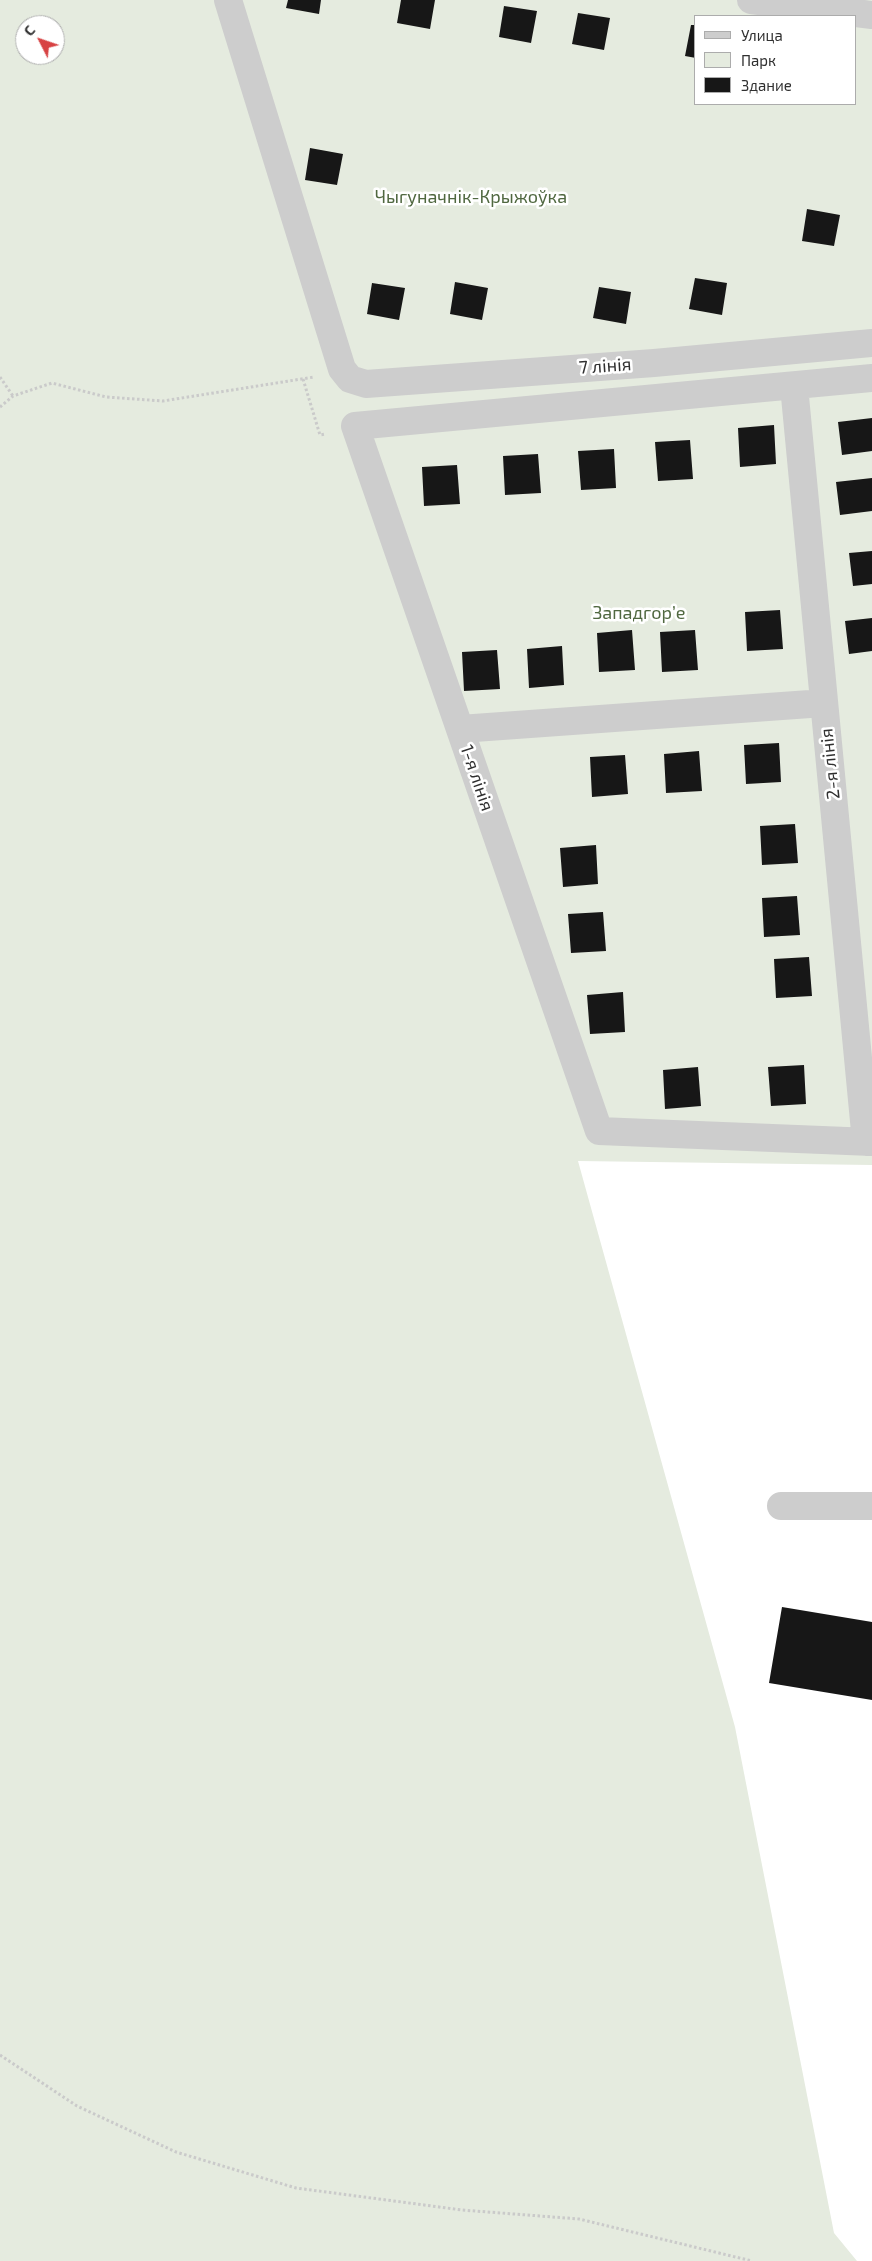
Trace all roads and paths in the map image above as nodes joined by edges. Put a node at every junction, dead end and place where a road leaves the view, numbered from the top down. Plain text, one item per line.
1 (228, 0) edge
2 (751, 0) edge
3 (872, 15) edge
4 (872, 344) edge
5 (342, 370) junction
6 (0, 377) edge
7 (872, 378) edge
8 (303, 379) junction
9 (366, 384) junction
10 (794, 386) junction
11 (13, 396) junction
12 (0, 408) edge
13 (384, 422) junction
14 (355, 426) junction
15 (824, 703) junction
16 (460, 729) junction
17 (869, 1142) edge
18 (781, 1506) dead end
19 (872, 1506) edge
20 (0, 2055) edge
21 (752, 2261) edge

1 - 5 street
2 - 3 street
4 - 9 street, 7 лінія
5 - 8 path
5 - 9 street
6 - 11 path
7 - 10 street
8 - 11 path
8 - 14 path
9 - 13 street
10 - 13 street
10 - 15 street, 2-я лінія
11 - 12 path
13 - 14 street
14 - 16 street, 1-я лінія
15 - 16 street
15 - 17 street, 2-я лінія
16 - 17 street, 1-я лінія
18 - 19 street
20 - 21 path

